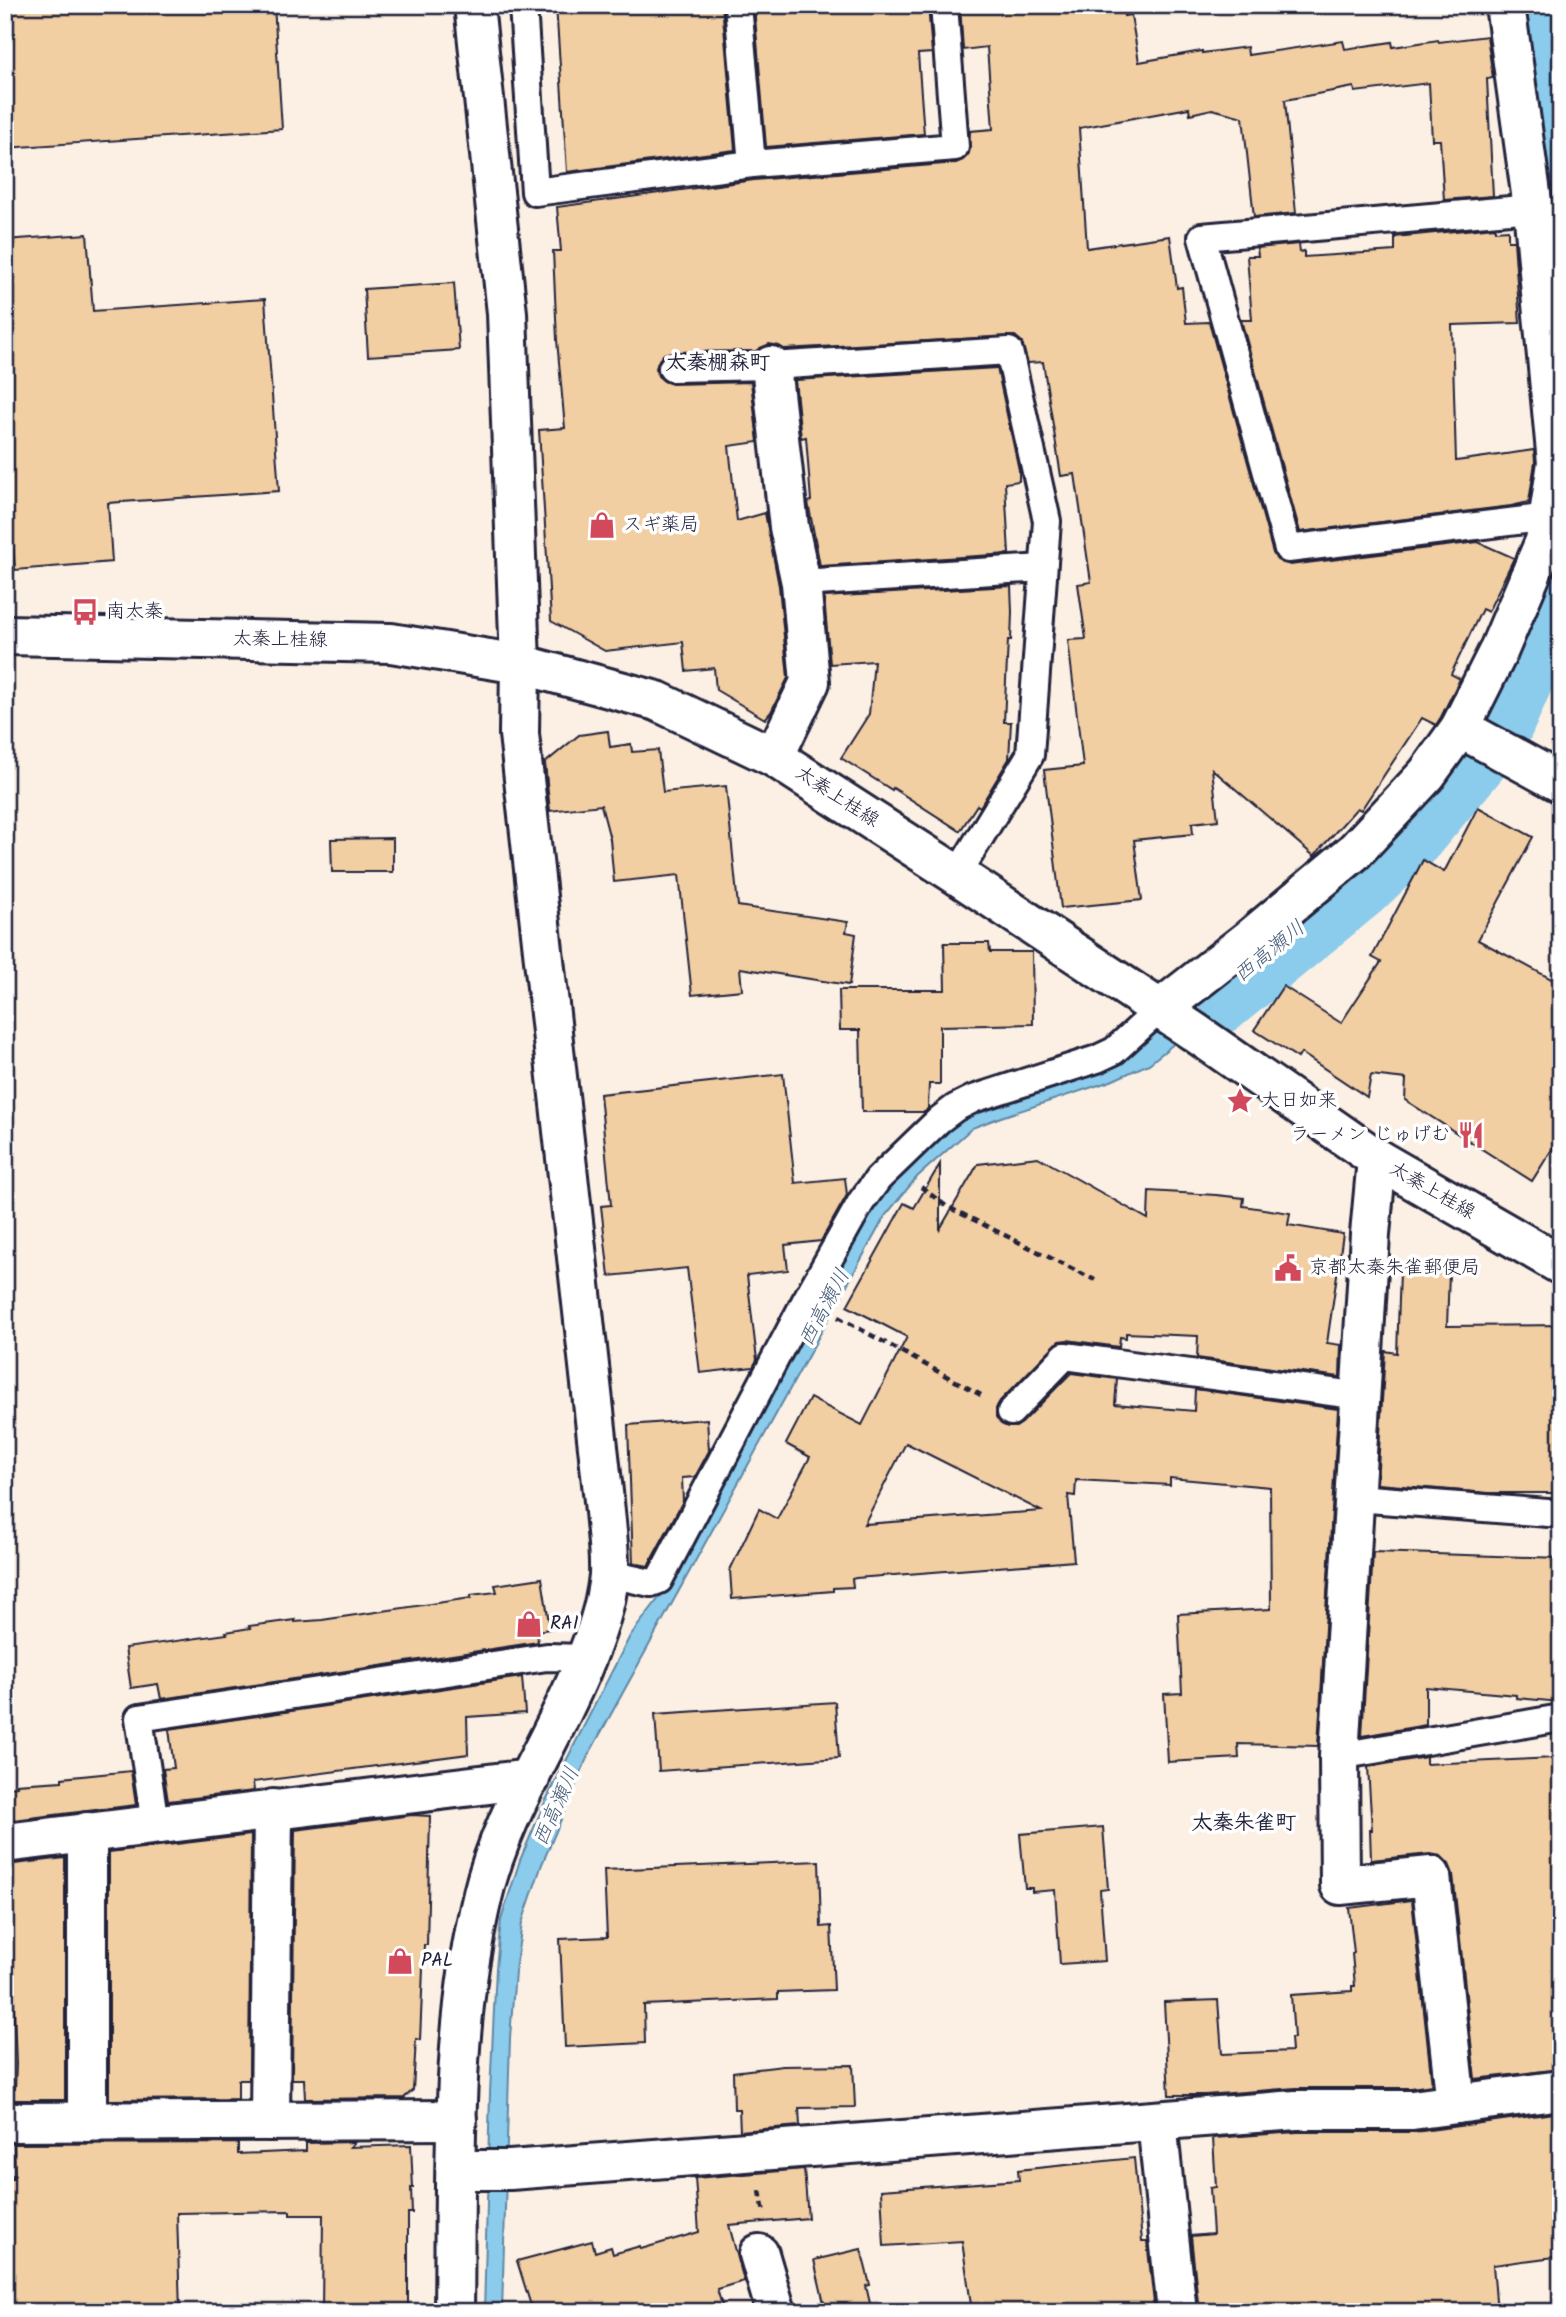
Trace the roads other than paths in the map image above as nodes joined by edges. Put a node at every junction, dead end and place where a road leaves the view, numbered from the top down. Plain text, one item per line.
1 (474, 5) edge
2 (523, 5) edge
3 (738, 5) edge
4 (944, 5) edge
5 (1505, 5) edge
6 (752, 164) junction
7 (1533, 208) junction
8 (1549, 250) edge
9 (771, 366) junction
10 (672, 368) dead end
11 (1549, 517) junction
12 (1044, 568) junction
13 (801, 583) junction
14 (5, 635) edge
15 (520, 664) junction
16 (1460, 728) junction
17 (774, 757) junction
18 (1561, 783) edge
19 (957, 874) junction
20 (1174, 1019) junction
21 (1377, 1159) junction
22 (1561, 1265) edge
23 (1361, 1396) junction
24 (1011, 1412) road end
25 (1356, 1498) junction
26 (1561, 1514) edge
27 (609, 1574) junction
28 (586, 1658) junction
29 (1561, 1718) edge
30 (1339, 1756) junction
31 (530, 1779) junction
32 (273, 1809) junction
33 (155, 1824) junction
34 (87, 1832) junction
35 (5, 1843) edge
36 (1561, 2090) edge
37 (1456, 2104) junction
38 (457, 2120) junction
39 (270, 2121) junction
40 (5, 2122) edge
41 (87, 2122) junction
42 (1157, 2122) junction
43 (483, 2170) junction
44 (759, 2254) road end
45 (454, 2312) edge
46 (776, 2312) edge
47 (1177, 2312) edge

1 - 15 street
2 - 6 lane
3 - 6 lane
4 - 6 lane
5 - 7 street
7 - 8 street
7 - 11 lane
8 - 11 street
9 - 10 lane
9 - 12 lane
9 - 13 street
11 - 16 street
12 - 13 lane
12 - 19 lane
13 - 17 street
14 - 15 street, 太秦上桂線
15 - 17 street, 太秦上桂線
15 - 27 street
16 - 18 street
16 - 20 street
17 - 19 street, 太秦上桂線
19 - 20 street, 太秦上桂線
20 - 21 street, 太秦上桂線
20 - 27 lane
21 - 22 street, 太秦上桂線
21 - 23 street
23 - 24 lane
23 - 25 street
25 - 26 lane
25 - 30 street
27 - 28 street
28 - 31 street
28 - 33 lane
29 - 30 lane
30 - 37 street
31 - 32 street
31 - 38 street
32 - 33 street
32 - 39 street
33 - 34 street
34 - 35 street
34 - 41 street
36 - 37 street
37 - 42 street
38 - 39 street
38 - 43 street
39 - 41 street
40 - 41 street
42 - 43 street
42 - 47 street
43 - 45 street
44 - 46 street

